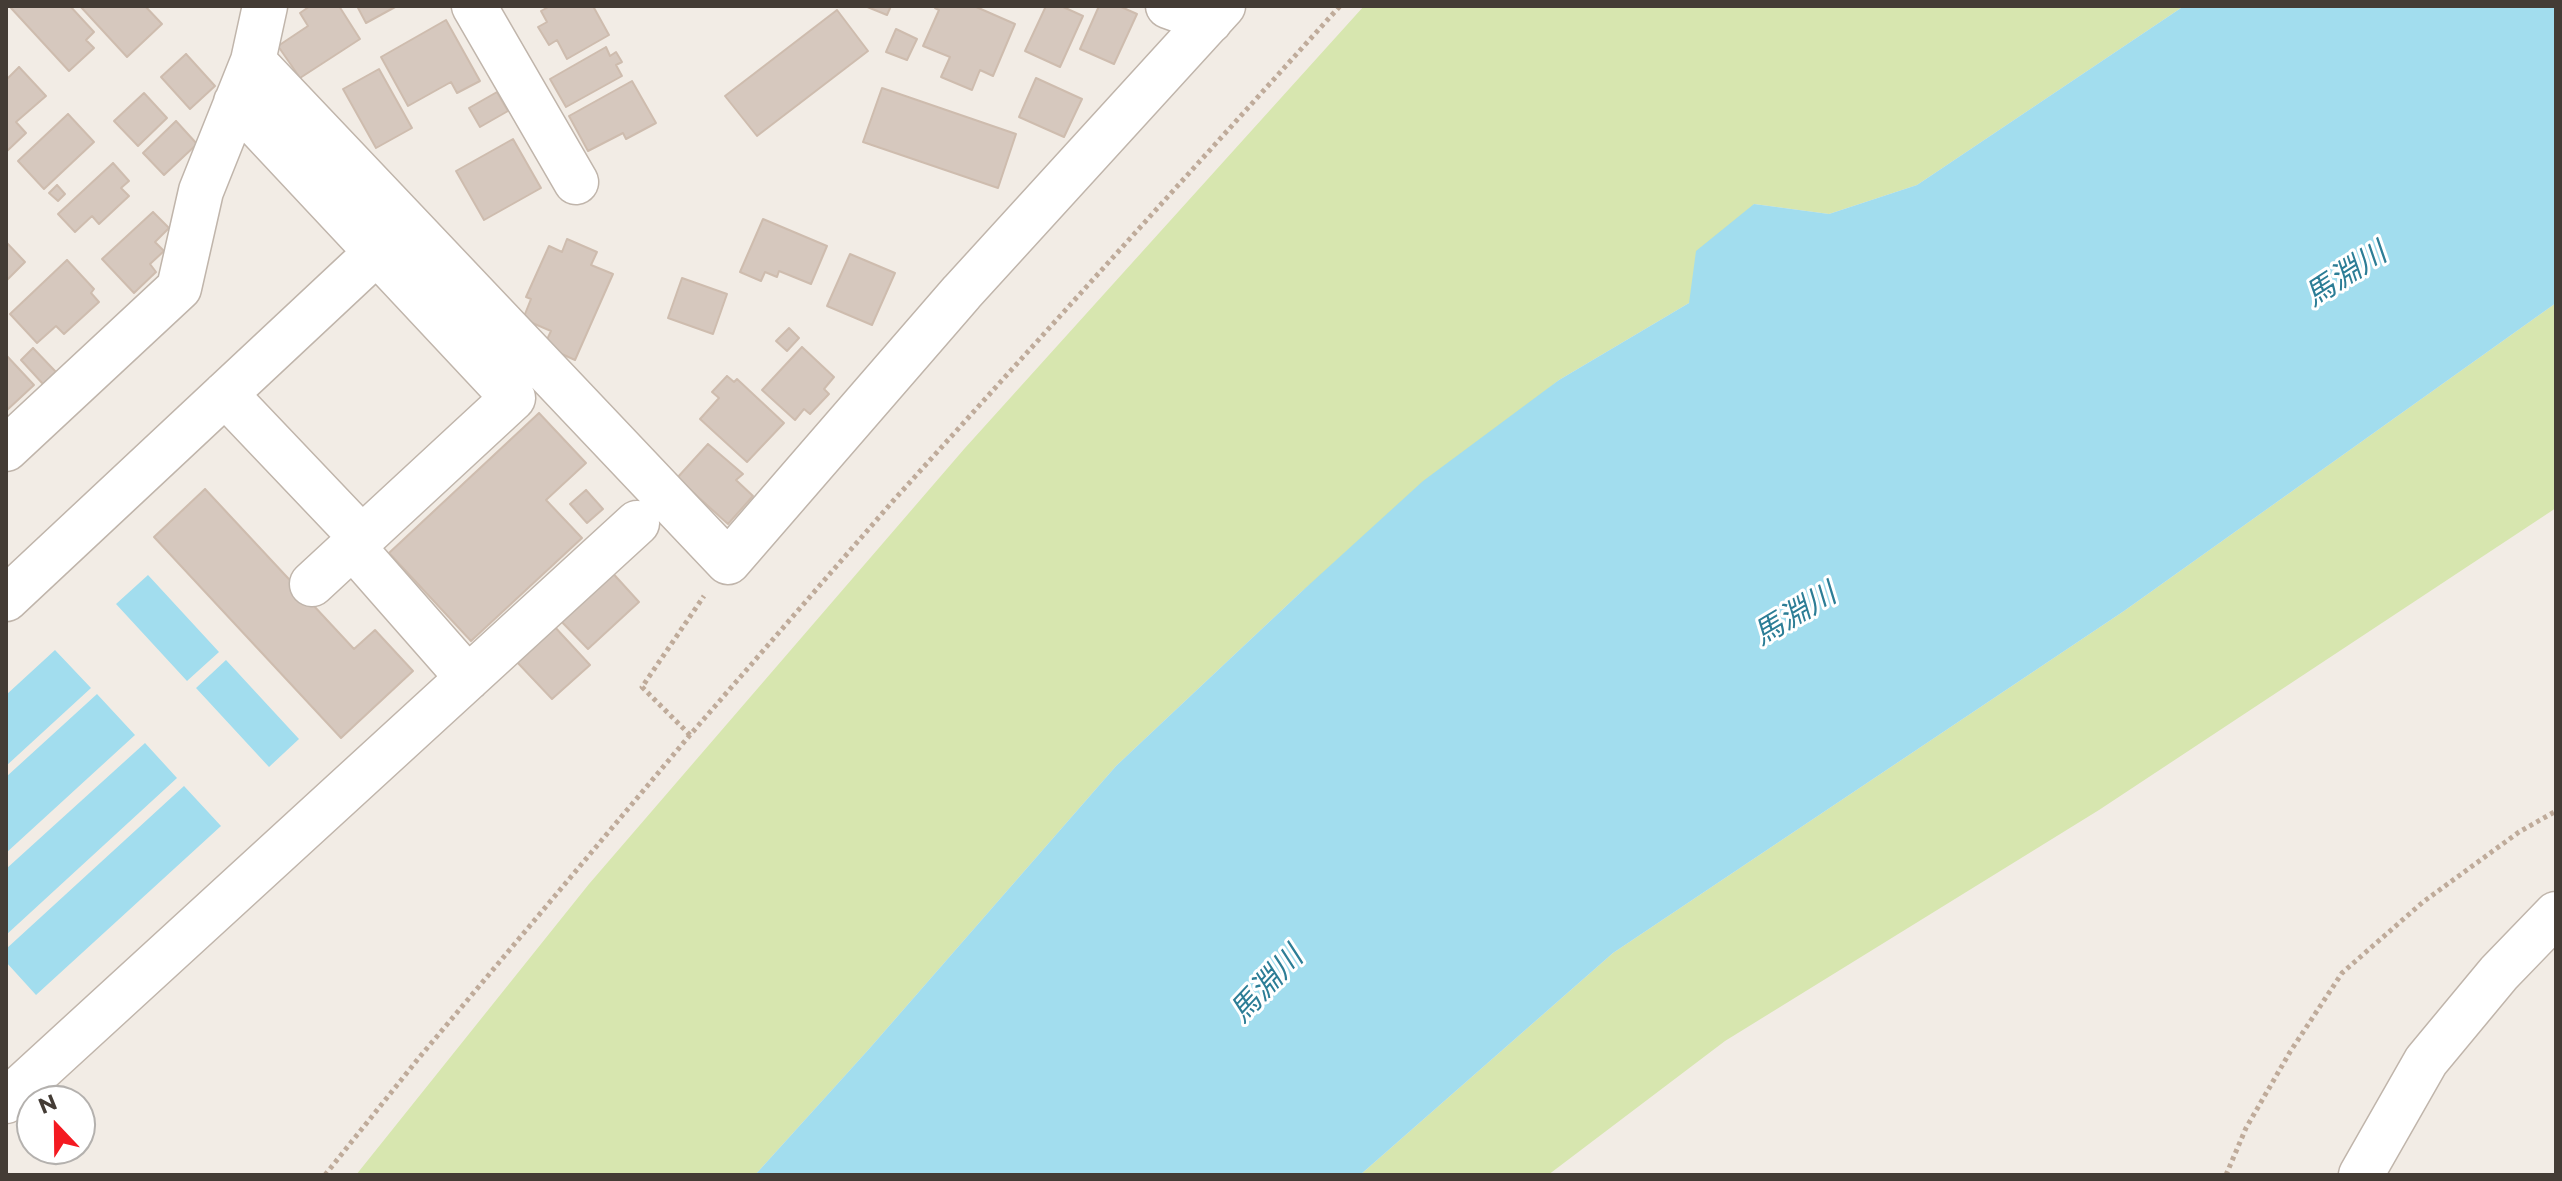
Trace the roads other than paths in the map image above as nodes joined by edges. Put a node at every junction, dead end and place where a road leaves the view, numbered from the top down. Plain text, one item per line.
1 (265, 6) edge
2 (474, 6) edge
3 (1168, 6) edge
4 (1216, 14) edge
5 (253, 61) junction
6 (236, 102) junction
7 (576, 182) dead end
8 (377, 252) junction
9 (225, 394) junction
10 (6, 449) edge
11 (637, 523) dead end
12 (357, 542) junction
13 (312, 584) dead end
14 (6, 599) edge
15 (468, 678) junction
16 (2556, 914) edge
17 (6, 1101) edge
18 (2361, 1175) edge

1 - 5 street
2 - 7 street
3 - 4 street
4 - 5 street
5 - 6 street
6 - 8 street
6 - 10 street
8 - 9 street
8 - 12 street
9 - 12 street
9 - 14 street
11 - 15 street
12 - 13 street
12 - 15 street
15 - 17 street
16 - 18 street

